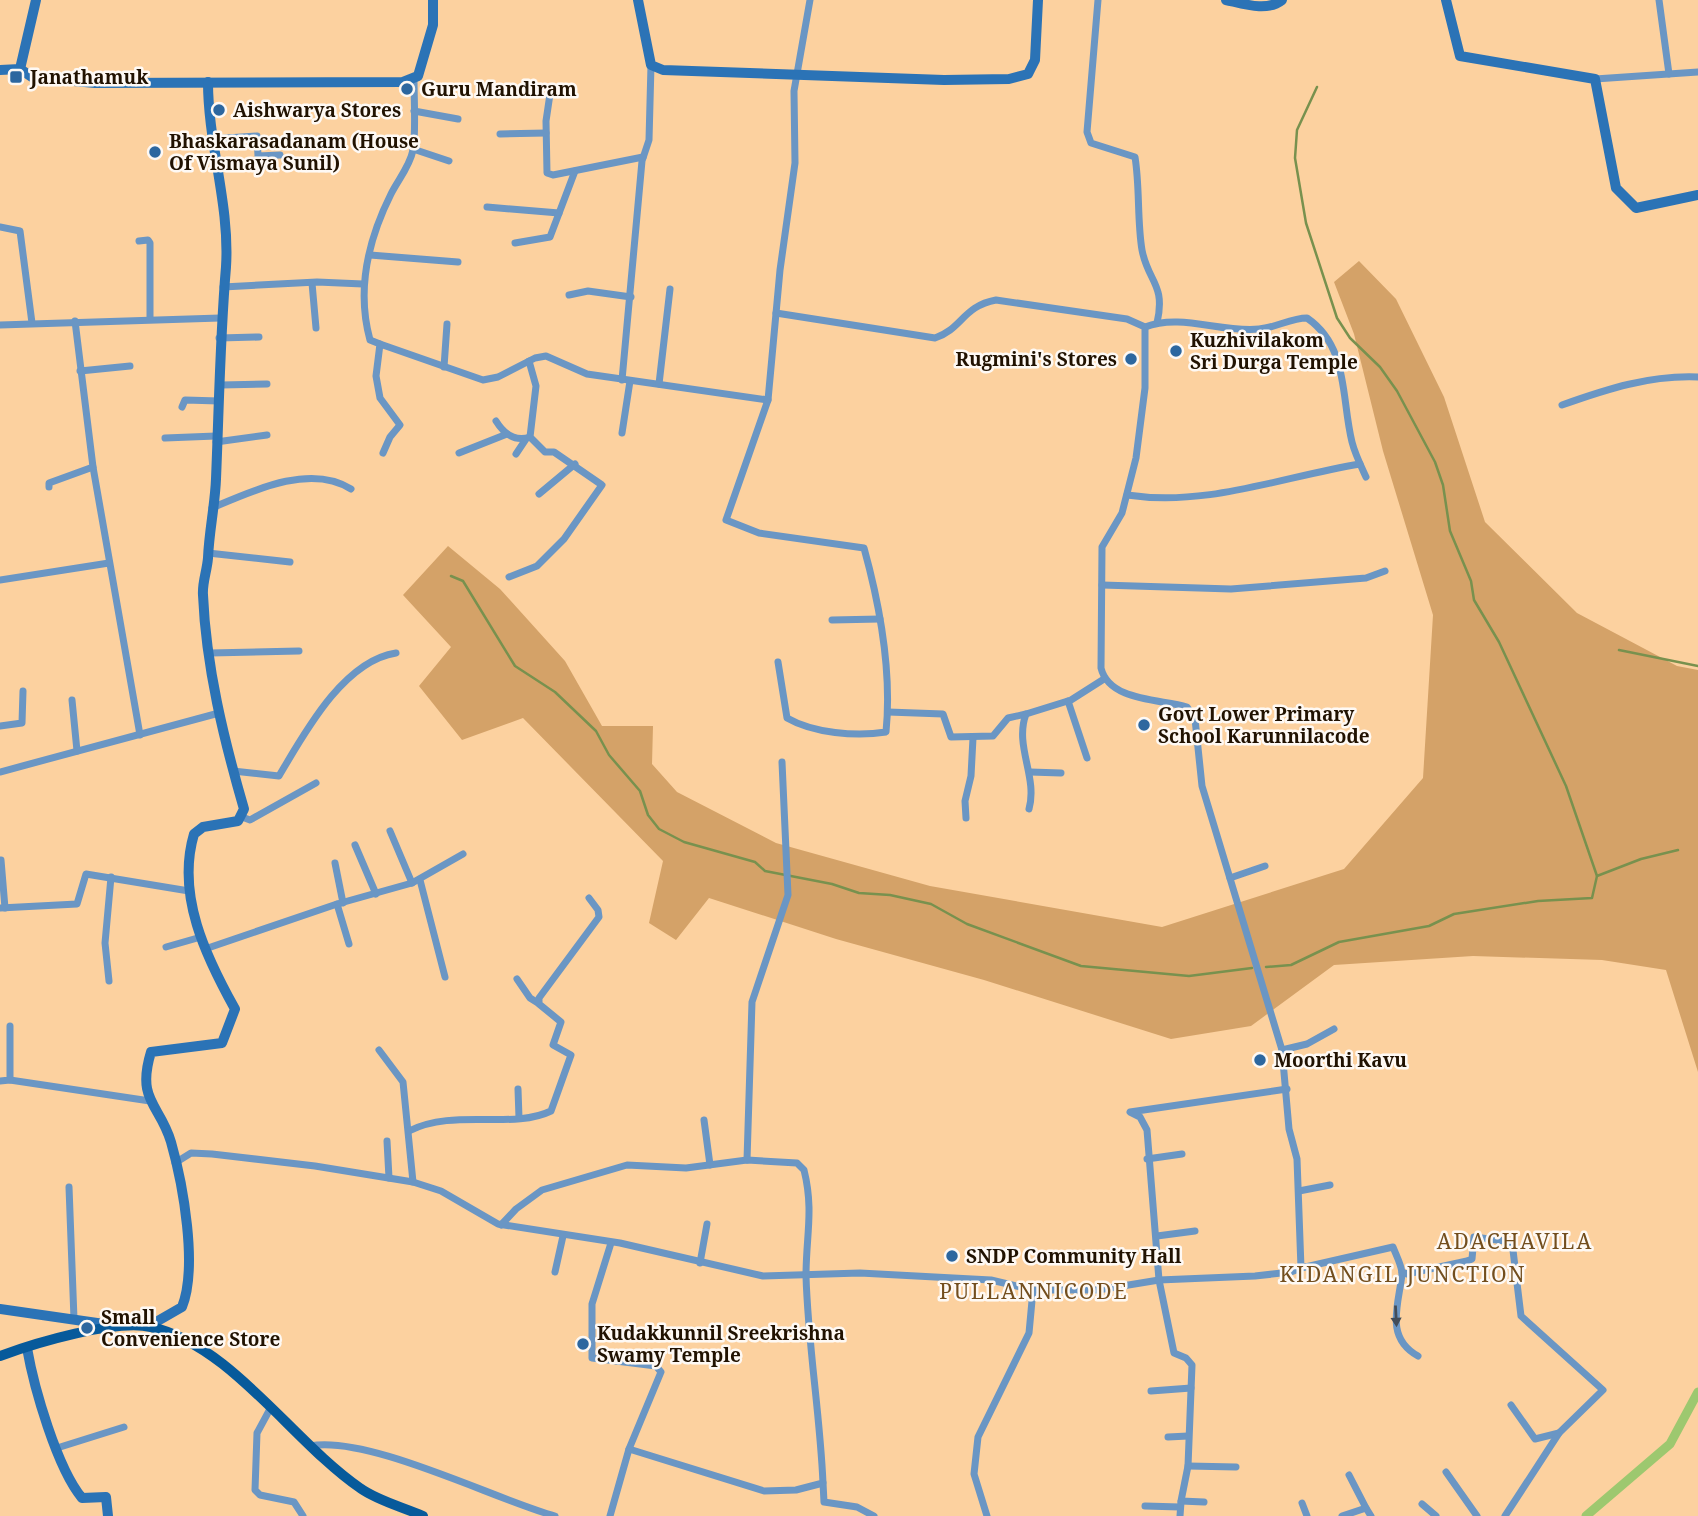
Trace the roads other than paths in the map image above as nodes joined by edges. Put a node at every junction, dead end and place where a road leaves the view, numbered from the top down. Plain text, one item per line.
1 (36, 0) edge
2 (433, 0) edge
3 (638, 0) edge
4 (810, 0) edge
5 (1038, 0) edge
6 (1098, 0) edge
7 (1226, 0) edge
8 (1282, 0) edge
9 (1446, 0) edge
10 (1659, 0) edge
11 (651, 65) junction
12 (20, 68) junction
13 (0, 70) edge
14 (1698, 72) edge
15 (796, 74) junction
16 (1669, 74) junction
17 (1595, 79) junction
18 (414, 80) junction
19 (208, 82) junction
20 (550, 94) dead end
21 (414, 111) junction
22 (458, 119) dead end
23 (546, 133) junction
24 (500, 134) dead end
25 (212, 139) junction
26 (414, 149) junction
27 (280, 155) dead end
28 (643, 157) junction
29 (449, 161) dead end
30 (575, 171) junction
31 (1698, 195) edge
32 (486, 207) dead end
33 (559, 213) junction
34 (0, 227) edge
35 (139, 241) dead end
36 (515, 243) dead end
37 (370, 255) junction
38 (458, 262) dead end
39 (312, 283) junction
40 (363, 284) junction
41 (222, 287) junction
42 (670, 289) dead end
43 (569, 295) dead end
44 (631, 297) junction
45 (776, 313) junction
46 (150, 318) junction
47 (220, 318) junction
48 (75, 321) junction
49 (32, 323) junction
50 (1157, 323) junction
51 (447, 324) dead end
52 (0, 325) edge
53 (1145, 327) junction
54 (316, 328) dead end
55 (259, 337) dead end
56 (219, 338) junction
57 (380, 344) junction
58 (529, 361) junction
59 (130, 366) dead end
60 (444, 367) junction
61 (80, 371) junction
62 (1698, 377) edge
63 (626, 380) junction
64 (267, 384) dead end
65 (659, 384) junction
66 (221, 385) junction
67 (768, 400) junction
68 (219, 401) junction
69 (1562, 405) dead end
70 (182, 407) dead end
71 (496, 421) dead end
72 (622, 433) dead end
73 (507, 434) junction
74 (267, 435) dead end
75 (165, 438) dead end
76 (528, 438) junction
77 (216, 439) junction
78 (383, 453) dead end
79 (459, 453) dead end
80 (516, 454) dead end
81 (575, 464) junction
82 (1360, 464) junction
83 (93, 467) junction
84 (1366, 477) dead end
85 (48, 487) dead end
86 (351, 489) dead end
87 (538, 494) dead end
88 (1127, 495) junction
89 (211, 509) junction
90 (208, 553) junction
91 (290, 562) dead end
92 (109, 563) junction
93 (1385, 571) dead end
94 (509, 577) dead end
95 (0, 580) edge
96 (1102, 585) junction
97 (880, 619) junction
98 (832, 620) dead end
99 (299, 651) dead end
100 (210, 653) junction
101 (396, 653) dead end
102 (778, 662) dead end
103 (1104, 679) junction
104 (23, 691) dead end
105 (72, 699) dead end
106 (1068, 701) junction
107 (888, 712) junction
108 (219, 713) junction
109 (1026, 714) junction
110 (0, 726) edge
111 (140, 735) junction
112 (973, 738) junction
113 (77, 751) junction
114 (1087, 758) dead end
115 (782, 762) dead end
116 (233, 771) junction
117 (0, 772) edge
118 (1030, 772) junction
119 (1061, 773) dead end
120 (316, 783) dead end
121 (1029, 809) dead end
122 (242, 817) junction
123 (966, 818) dead end
124 (390, 831) dead end
125 (355, 845) dead end
126 (463, 854) dead end
127 (1, 860) edge
128 (335, 863) dead end
129 (1265, 866) dead end
130 (111, 877) junction
131 (1230, 878) junction
132 (416, 882) junction
133 (189, 891) junction
134 (376, 894) junction
135 (589, 898) dead end
136 (340, 903) junction
137 (3, 908) edge
138 (201, 937) junction
139 (349, 944) dead end
140 (166, 947) dead end
141 (205, 949) junction
142 (445, 977) dead end
143 (517, 979) dead end
144 (109, 981) dead end
145 (538, 1003) junction
146 (10, 1026) dead end
147 (1334, 1029) dead end
148 (379, 1050) dead end
149 (1282, 1050) junction
150 (10, 1080) junction
151 (0, 1081) edge
152 (518, 1089) dead end
153 (1287, 1089) junction
154 (150, 1101) junction
155 (519, 1118) junction
156 (705, 1120) dead end
157 (409, 1131) junction
158 (387, 1141) dead end
159 (1182, 1154) dead end
160 (1147, 1159) junction
161 (747, 1160) junction
162 (175, 1164) junction
163 (710, 1165) junction
164 (389, 1178) junction
165 (413, 1182) junction
166 (1330, 1185) dead end
167 (69, 1187) dead end
168 (1299, 1191) junction
169 (707, 1224) dead end
170 (501, 1225) junction
171 (1195, 1231) dead end
172 (563, 1236) junction
173 (1157, 1236) junction
174 (611, 1244) junction
175 (700, 1263) junction
176 (1301, 1268) junction
177 (555, 1272) dead end
178 (1402, 1272) junction
179 (806, 1275) junction
180 (1159, 1280) junction
181 (1033, 1290) junction
182 (0, 1309) edge
183 (75, 1320) junction
184 (119, 1326) junction
185 (149, 1326) junction
186 (27, 1348) junction
187 (0, 1356) edge
188 (1418, 1356) dead end
189 (1191, 1388) junction
190 (1150, 1391) dead end
191 (1511, 1405) dead end
192 (270, 1409) junction
193 (124, 1427) dead end
194 (1559, 1433) junction
195 (1188, 1436) junction
196 (1168, 1437) dead end
197 (310, 1446) junction
198 (57, 1448) junction
199 (629, 1449) junction
200 (1188, 1466) junction
201 (1236, 1467) dead end
202 (1446, 1472) dead end
203 (1349, 1475) dead end
204 (823, 1483) junction
205 (1204, 1502) dead end
206 (1302, 1503) dead end
207 (1180, 1504) junction
208 (1422, 1504) dead end
209 (1145, 1506) dead end
210 (1366, 1508) junction
211 (108, 1516) edge
212 (303, 1516) edge
213 (423, 1516) edge
214 (555, 1516) edge
215 (610, 1516) edge
216 (874, 1516) edge
217 (987, 1516) edge
218 (1180, 1516) edge
219 (1307, 1516) edge
220 (1342, 1516) edge
221 (1371, 1516) edge
222 (1436, 1516) edge
223 (1477, 1516) edge
224 (1505, 1516) edge

1 - 12 main road
2 - 18 main road
3 - 11 main road
4 - 15 street
5 - 15 main road
6 - 50 street
7 - 8 main road
9 - 17 main road
10 - 16 street
11 - 15 main road
11 - 28 street
12 - 13 main road
12 - 19 main road
14 - 16 street
15 - 45 street
16 - 17 street
17 - 31 main road
18 - 19 main road
18 - 21 street
19 - 25 main road
20 - 23 street
21 - 22 street
21 - 26 street
23 - 24 street
23 - 30 street
25 - 27 street
25 - 41 main road
26 - 29 street
26 - 37 street
28 - 30 street
28 - 44 street
30 - 33 street
32 - 33 street
33 - 36 street
34 - 49 street
35 - 46 street
37 - 38 street
37 - 40 street
39 - 40 street
39 - 41 street
39 - 54 street
40 - 57 street
41 - 47 main road
42 - 65 street
43 - 44 street
44 - 63 street
45 - 53 street
45 - 67 street
46 - 47 street
46 - 48 street
47 - 56 main road
48 - 49 street
48 - 61 street
49 - 52 street
50 - 53 street
50 - 82 street
51 - 60 street
53 - 88 street
55 - 56 street
56 - 66 main road
57 - 60 street
57 - 78 street
58 - 60 street
58 - 63 street
58 - 76 street
59 - 61 street
61 - 83 street
62 - 69 street
63 - 65 street
63 - 72 street
64 - 66 street
65 - 67 street
66 - 68 main road
67 - 97 street
68 - 70 street
68 - 77 main road
71 - 73 street
73 - 76 street
73 - 79 street
74 - 77 street
75 - 77 street
76 - 80 street
76 - 81 street
77 - 89 main road
81 - 87 street
81 - 94 street
82 - 84 street
82 - 88 street
83 - 85 street
83 - 92 street
86 - 89 street
88 - 96 street
89 - 90 main road
90 - 91 street
90 - 100 main road
92 - 95 street
92 - 111 street
93 - 96 street
96 - 103 street
97 - 98 street
97 - 107 street
99 - 100 street
100 - 108 main road
101 - 116 street
102 - 107 street
103 - 106 street
103 - 131 street
104 - 110 street
105 - 113 street
106 - 109 street
106 - 114 street
107 - 112 street
108 - 111 street
108 - 116 main road
109 - 112 street
109 - 118 street
111 - 113 street
112 - 123 street
113 - 117 street
115 - 161 street
116 - 122 main road
118 - 119 street
118 - 121 street
120 - 122 street
122 - 133 main road
124 - 132 street
125 - 134 street
126 - 132 street
127 - 137 street
128 - 136 street
129 - 131 street
130 - 133 street
130 - 137 street
130 - 144 street
131 - 149 street
132 - 134 street
132 - 142 street
133 - 138 main road
134 - 136 street
135 - 145 street
136 - 139 street
136 - 141 street
138 - 140 street
138 - 141 main road
141 - 154 main road
143 - 145 street
145 - 155 street
146 - 150 street
147 - 149 street
148 - 157 street
149 - 153 street
150 - 151 street
150 - 154 street
152 - 155 street
153 - 160 street
153 - 168 street
154 - 162 main road
155 - 157 street
156 - 163 street
157 - 165 street
158 - 164 street
159 - 160 street
160 - 173 street
161 - 163 street
161 - 179 street
162 - 164 street
162 - 185 main road
163 - 170 street
164 - 165 street
165 - 170 street
166 - 168 street
167 - 183 street
168 - 176 street
169 - 175 street
170 - 172 street
171 - 173 street
172 - 174 street
172 - 177 street
173 - 180 street
174 - 175 street
174 - 199 street
175 - 179 street
176 - 178 street
176 - 180 street
178 -> 188 street
178 - 194 street
179 - 181 street
179 - 204 street
180 - 181 street
180 - 189 street
181 - 217 street
182 - 183 main road
183 - 184 main road
184 - 185 main road
184 - 186 main road
185 - 192 main road
186 - 187 main road
186 - 198 main road
189 - 190 street
189 - 195 street
191 - 194 street
192 - 197 main road
192 - 212 street
193 - 198 street
194 - 224 street
195 - 196 street
195 - 200 street
197 - 213 main road
197 - 214 street
198 - 211 main road
199 - 204 street
199 - 215 street
200 - 201 street
200 - 207 street
202 - 223 street
203 - 210 street
204 - 216 street
205 - 207 street
206 - 219 street
207 - 209 street
207 - 218 street
208 - 222 street
210 - 220 street
210 - 221 street

